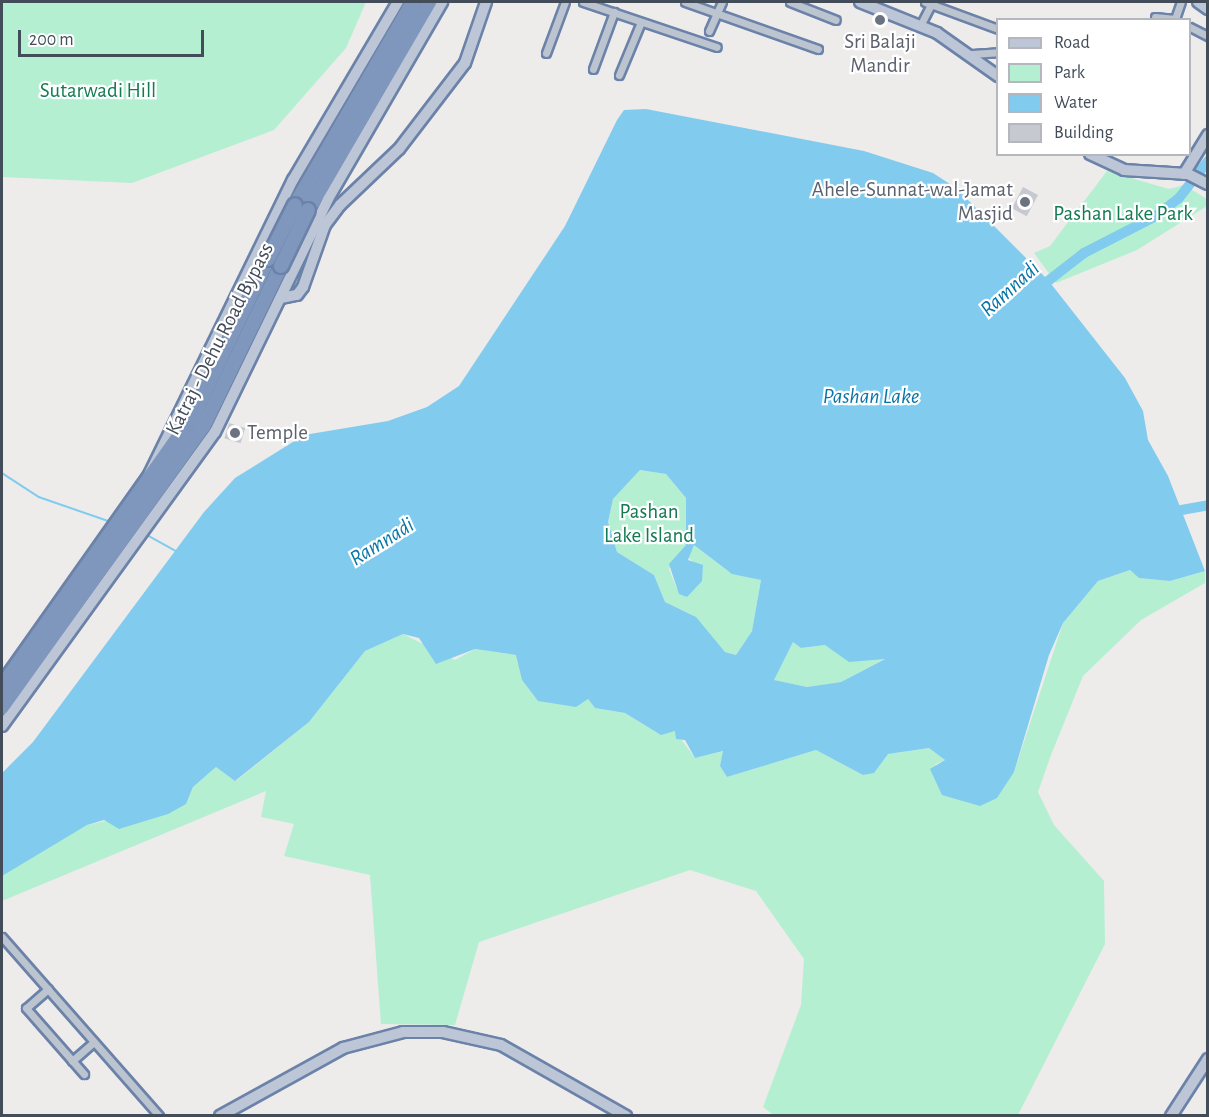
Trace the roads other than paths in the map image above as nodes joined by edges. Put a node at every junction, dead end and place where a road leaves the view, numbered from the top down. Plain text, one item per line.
1 (398, 2) edge
2 (486, 2) edge
3 (565, 2) edge
4 (584, 2) edge
5 (685, 2) edge
6 (722, 2) edge
7 (790, 2) edge
8 (860, 2) edge
9 (1181, 2) edge
10 (1198, 2) edge
11 (928, 3) edge
12 (429, 5) edge
13 (1208, 9) edge
14 (614, 12) junction
15 (716, 14) junction
16 (1155, 17) dead end
17 (1165, 18) edge
18 (1175, 18) edge
19 (836, 20) dead end
20 (641, 22) junction
21 (920, 26) junction
22 (996, 27) edge
23 (1191, 28) edge
24 (709, 31) dead end
25 (1208, 36) edge
26 (717, 47) dead end
27 (818, 49) dead end
28 (996, 52) edge
29 (546, 53) dead end
30 (972, 54) junction
31 (593, 69) dead end
32 (996, 74) edge
33 (619, 75) dead end
34 (1208, 135) edge
35 (1094, 156) edge
36 (1186, 174) junction
37 (1205, 182) edge
38 (334, 189) junction
39 (353, 194) junction
40 (273, 219) junction
41 (309, 237) junction
42 (275, 263) junction
43 (281, 298) junction
44 (176, 477) junction
45 (146, 503) junction
46 (121, 544) junction
47 (2, 686) edge
48 (2, 707) edge
49 (2, 726) edge
50 (2, 937) edge
51 (48, 989) junction
52 (94, 1042) junction
53 (1208, 1059) edge
54 (72, 1061) junction
55 (84, 1074) dead end
56 (159, 1116) edge
57 (220, 1116) edge
58 (626, 1116) edge
59 (1171, 1116) edge

1 - 40 street
2 - 39 street
3 - 29 street
4 - 14 street
5 - 15 street
6 - 15 street
7 - 19 street
8 - 21 street
9 - 18 street
10 - 13 street
11 - 21 street
11 - 22 street
12 - 38 street
12 - 42 highway, Katraj - Dehu Road Bypass, bridge
12 - 42 highway, Katraj - Dehu Road Bypass, bridge
14 - 20 street
14 - 31 street
15 - 24 street
15 - 27 street
16 - 17 street
20 - 26 street
20 - 33 street
21 - 30 street
23 - 25 street
28 - 30 street
30 - 32 street
34 - 36 street
35 - 36 street
36 - 37 street
38 - 39 street
38 - 41 street
39 - 43 street
40 - 41 street
40 - 45 street
41 - 43 street
42 - 44 highway, Katraj - Dehu Road Bypass
42 - 45 highway, Katraj - Dehu Road Bypass
43 - 44 street
44 - 45 highway, Katraj - Dehu Road Bypass
45 - 46 highway, Katraj - Dehu Road Bypass
45 - 46 street
46 - 47 highway, Katraj - Dehu Road Bypass
46 - 48 highway, Katraj - Dehu Road Bypass
46 - 49 street
50 - 51 street
51 - 52 street
51 - 54 street
52 - 54 street
52 - 56 street
53 - 59 street
54 - 55 street
57 - 58 street

